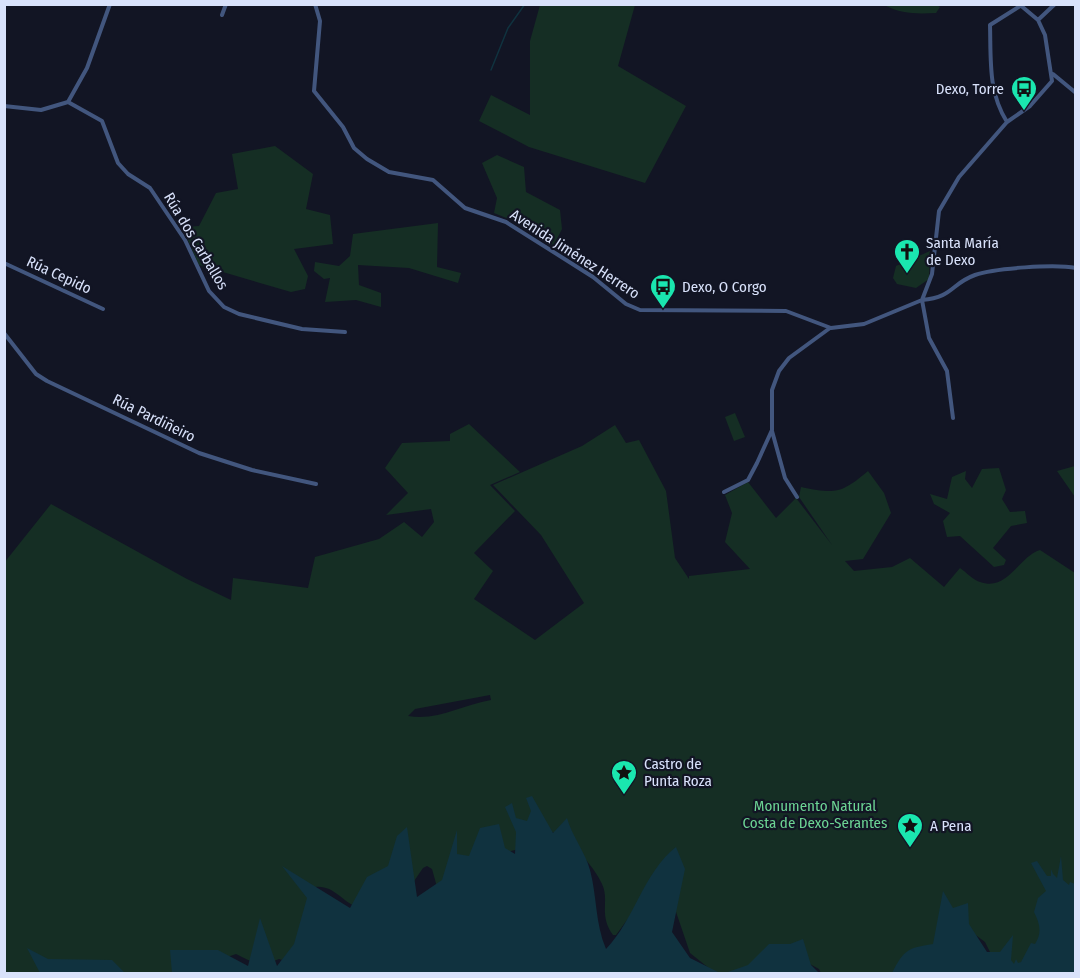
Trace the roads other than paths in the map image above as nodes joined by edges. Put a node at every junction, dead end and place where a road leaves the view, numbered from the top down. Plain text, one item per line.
1 (110, 4) edge
2 (226, 4) edge
3 (315, 4) edge
4 (1055, 4) edge
5 (1019, 5) edge
6 (222, 15) dead end
7 (1038, 21) junction
8 (1053, 74) junction
9 (1076, 93) edge
10 (68, 102) junction
11 (4, 106) edge
12 (1008, 122) junction
13 (4, 263) edge
14 (1076, 268) edge
15 (922, 300) junction
16 (103, 309) dead end
17 (831, 328) junction
18 (345, 332) dead end
19 (4, 333) edge
20 (954, 418) dead end
21 (772, 430) junction
22 (316, 484) dead end
23 (724, 492) dead end
24 (797, 497) dead end

1 - 10 street
2 - 6 street
3 - 17 street, Avenida Jiménez Herrero
4 - 7 street
5 - 7 street
5 - 12 street
7 - 8 street
8 - 9 street
8 - 12 street
10 - 11 street
10 - 18 street, Rúa dos Carballos
12 - 15 street
13 - 16 street, Rúa Cepido
14 - 15 street, Avenida Jiménez Herrero
15 - 17 street, Avenida Jiménez Herrero
15 - 20 street
17 - 21 street
19 - 22 street, Rúa Pardiñeiro
21 - 23 street
21 - 24 street

